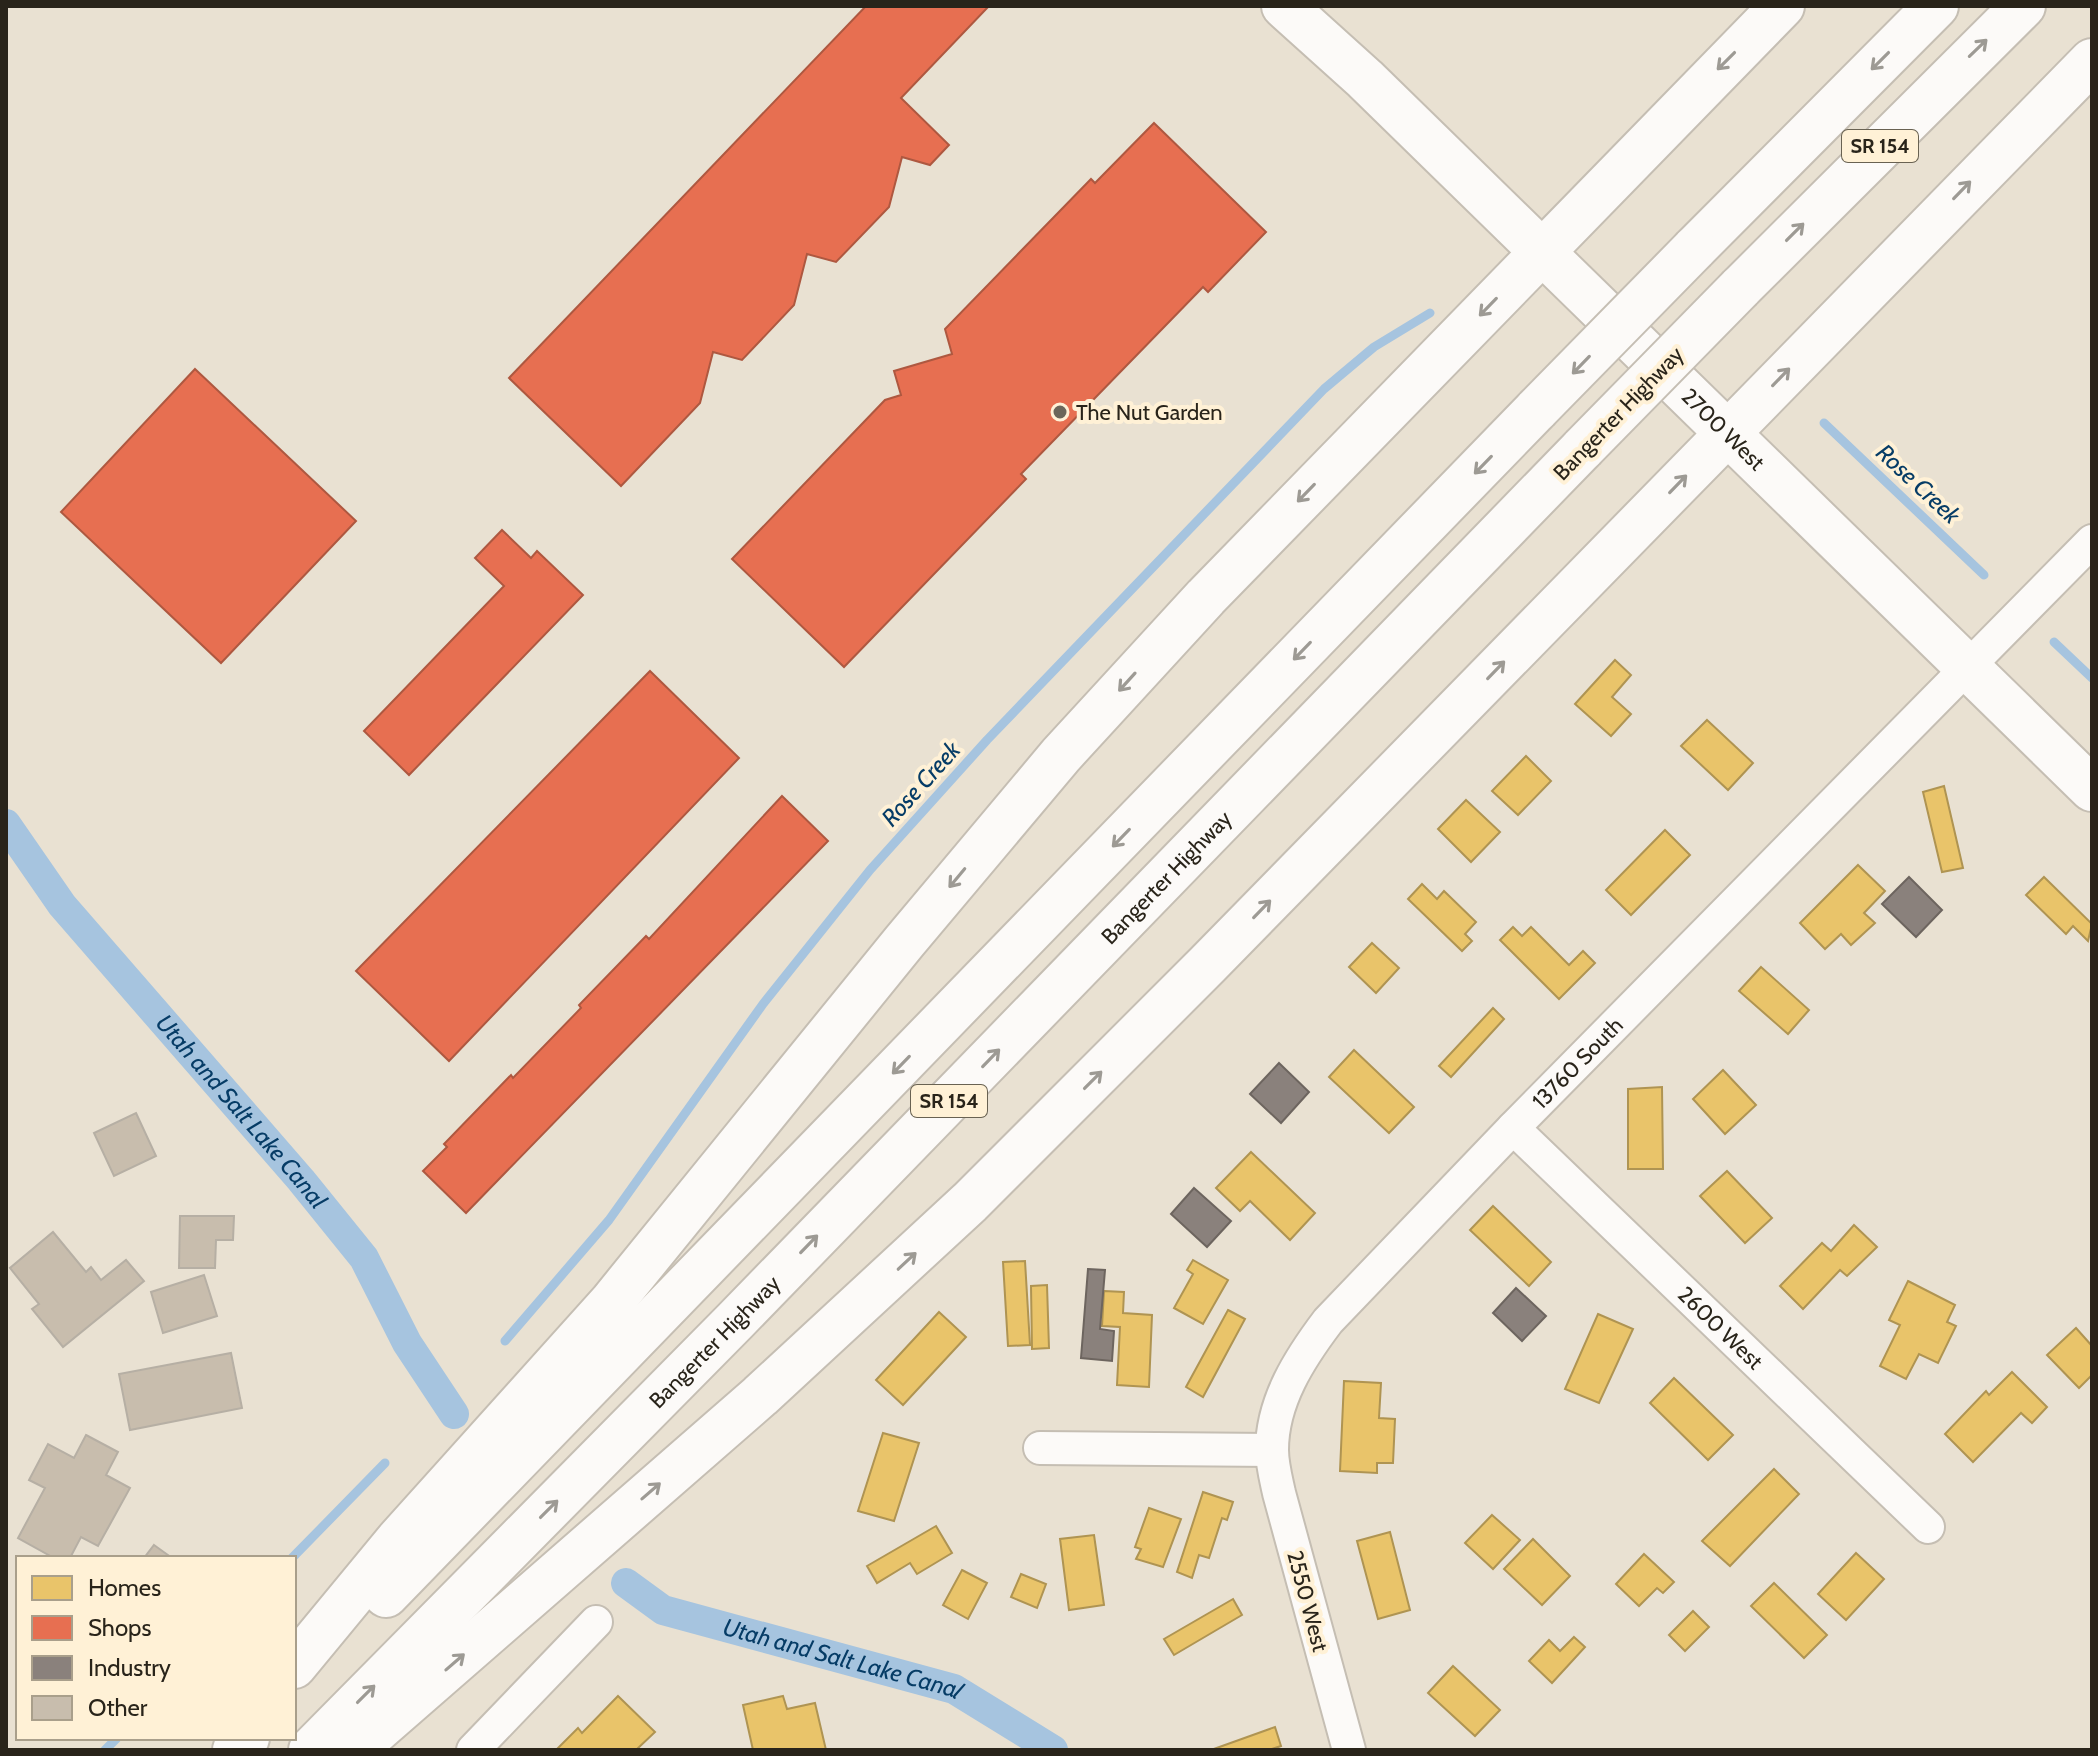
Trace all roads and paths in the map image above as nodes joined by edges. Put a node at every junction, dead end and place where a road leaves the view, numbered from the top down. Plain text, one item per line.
1 (1284, 6) edge
2 (1782, 6) edge
3 (1936, 6) edge
4 (2023, 6) edge
5 (2092, 61) edge
6 (1542, 251) junction
7 (1727, 433) junction
8 (2092, 541) edge
9 (1966, 668) junction
10 (2092, 789) edge
11 (1513, 1128) junction
12 (1040, 1448) dead end
13 (1272, 1450) junction
14 (1928, 1527) dead end
15 (596, 1622) dead end
16 (296, 1664) edge
17 (296, 1688) edge
18 (311, 1750) edge
19 (354, 1750) edge
20 (473, 1750) edge
21 (1349, 1750) edge

1 - 6 main road, 2700 West
2 -> 6 main road
3 -> 17 main road, SR 154, bridge
18 -> 4 main road, Bangerter Highway / SR 154, bridge
7 -> 5 main road
6 - 7 main road, 2700 West
6 -> 16 main road
7 - 9 main road, 2700 West
19 -> 7 main road
8 - 9 street, 13760 South
9 - 10 main road, 2700 West
9 - 11 street, 13760 South
11 - 13 street, 13760 South
11 - 14 street, 2600 West
12 - 13 street
13 - 21 street, 2550 West
15 - 20 street

